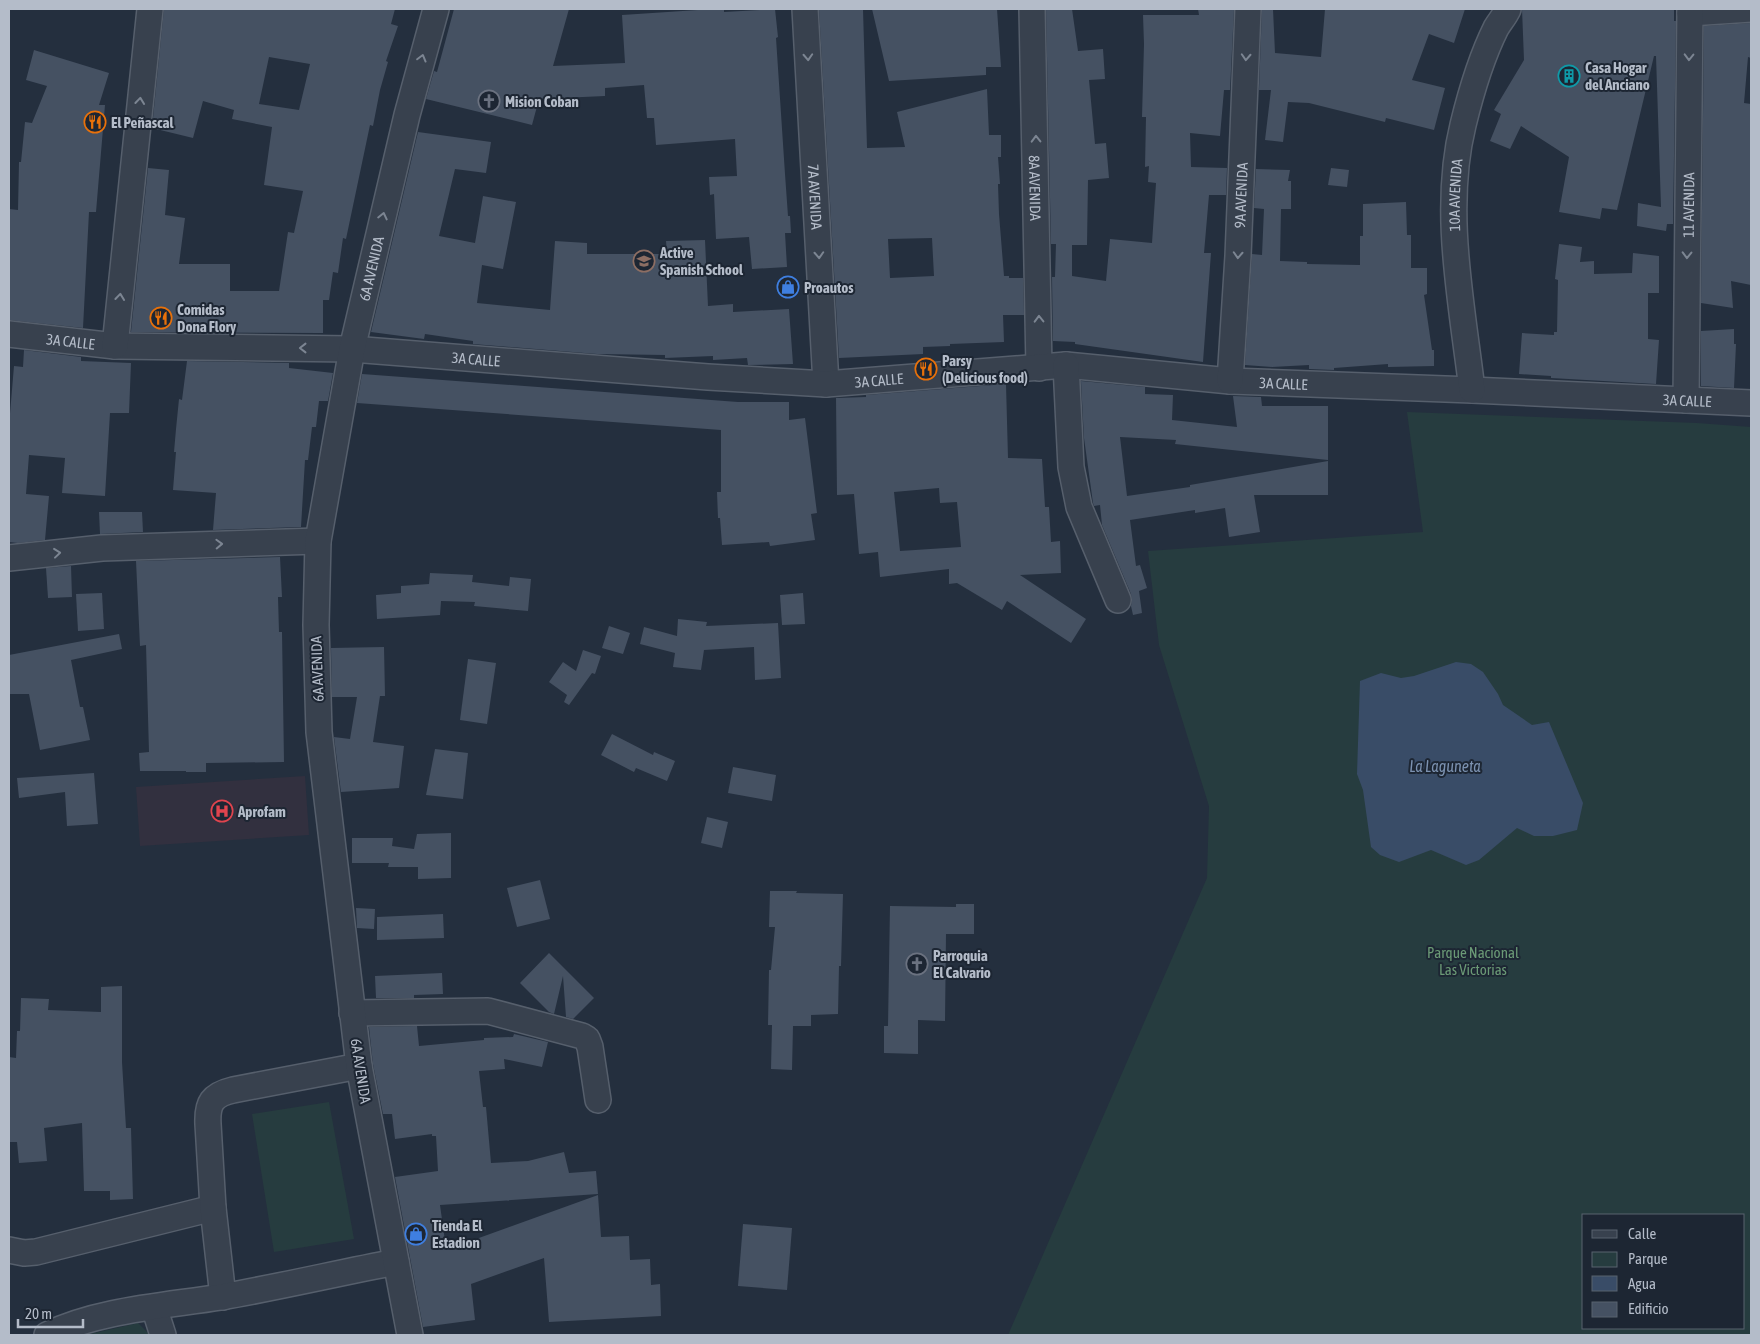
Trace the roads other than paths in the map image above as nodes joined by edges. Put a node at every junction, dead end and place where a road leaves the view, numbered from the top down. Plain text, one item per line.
1 (150, 9) edge
2 (436, 9) edge
3 (805, 9) edge
4 (1032, 9) edge
5 (1248, 9) edge
6 (1508, 9) edge
7 (1751, 9) edge
8 (1690, 11) edge
9 (9, 334) edge
10 (115, 346) junction
11 (352, 349) junction
12 (1066, 365) junction
13 (1040, 368) junction
14 (1230, 381) junction
15 (826, 384) junction
16 (1472, 390) junction
17 (1686, 400) junction
18 (1751, 403) edge
19 (318, 541) junction
20 (9, 558) edge
21 (1118, 600) dead end
22 (352, 1013) junction
23 (359, 1066) junction
24 (598, 1100) dead end
25 (213, 1208) junction
26 (9, 1250) edge
27 (396, 1262) junction
28 (223, 1296) junction
29 (154, 1307) junction
30 (47, 1335) edge
31 (164, 1335) edge
32 (410, 1335) edge

10 -> 1 street
11 -> 2 street, 6A AVENIDA
3 -> 15 street, 7A AVENIDA
13 -> 4 street, 8A AVENIDA
5 -> 14 street, 9A AVENIDA
6 - 16 street, 10A AVENIDA
7 - 8 street
8 -> 17 street, 11 AVENIDA
9 - 10 street, 3A CALLE
11 -> 10 street, 3A CALLE
11 - 15 street, 3A CALLE
11 - 19 street, 6A AVENIDA
12 - 13 street, 3A CALLE
12 - 14 street, 3A CALLE
12 - 21 street
13 - 15 street, 3A CALLE
14 - 16 street, 3A CALLE
16 - 17 street, 3A CALLE
17 - 18 street, 3A CALLE
20 -> 19 street
19 - 22 street, 6A AVENIDA
22 - 23 street, 6A AVENIDA
22 - 24 street
23 - 25 street
23 - 27 street, 6A AVENIDA
25 - 26 street
25 - 28 street
27 - 28 street
27 - 32 street, 6A AVENIDA
28 - 29 street
29 - 30 street
29 - 31 street

